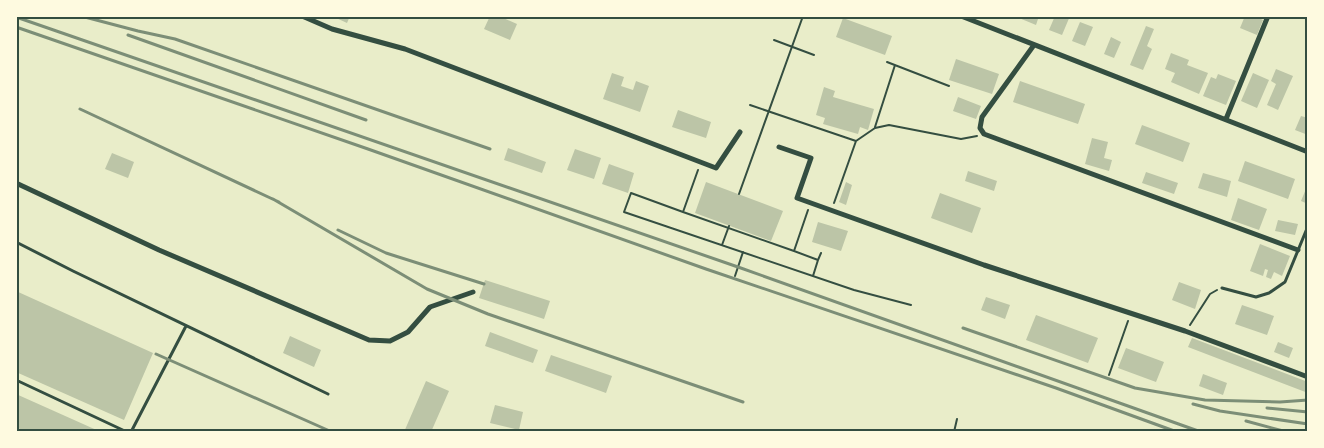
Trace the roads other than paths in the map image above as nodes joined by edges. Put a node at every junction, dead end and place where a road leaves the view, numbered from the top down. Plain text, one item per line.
1 (302, 16) edge
2 (1268, 16) edge
3 (963, 17) edge
4 (1034, 45) junction
5 (1226, 119) junction
6 (740, 132) dead end
7 (779, 147) dead end
8 (1308, 152) edge
9 (16, 183) edge
10 (1308, 226) edge
11 (16, 242) edge
12 (1298, 250) junction
13 (1222, 288) road end
14 (473, 292) dead end
15 (186, 326) junction
16 (1308, 377) edge
17 (16, 380) edge
18 (328, 394) dead end
19 (127, 432) edge
20 (131, 432) edge

1 - 6 street
2 - 5 street
3 - 4 street
4 - 5 street
4 - 12 street
5 - 8 street
7 - 16 street
9 - 14 street
10 - 12 lane
11 - 15 lane
12 - 13 lane
15 - 18 lane
15 - 20 lane
17 - 19 lane

